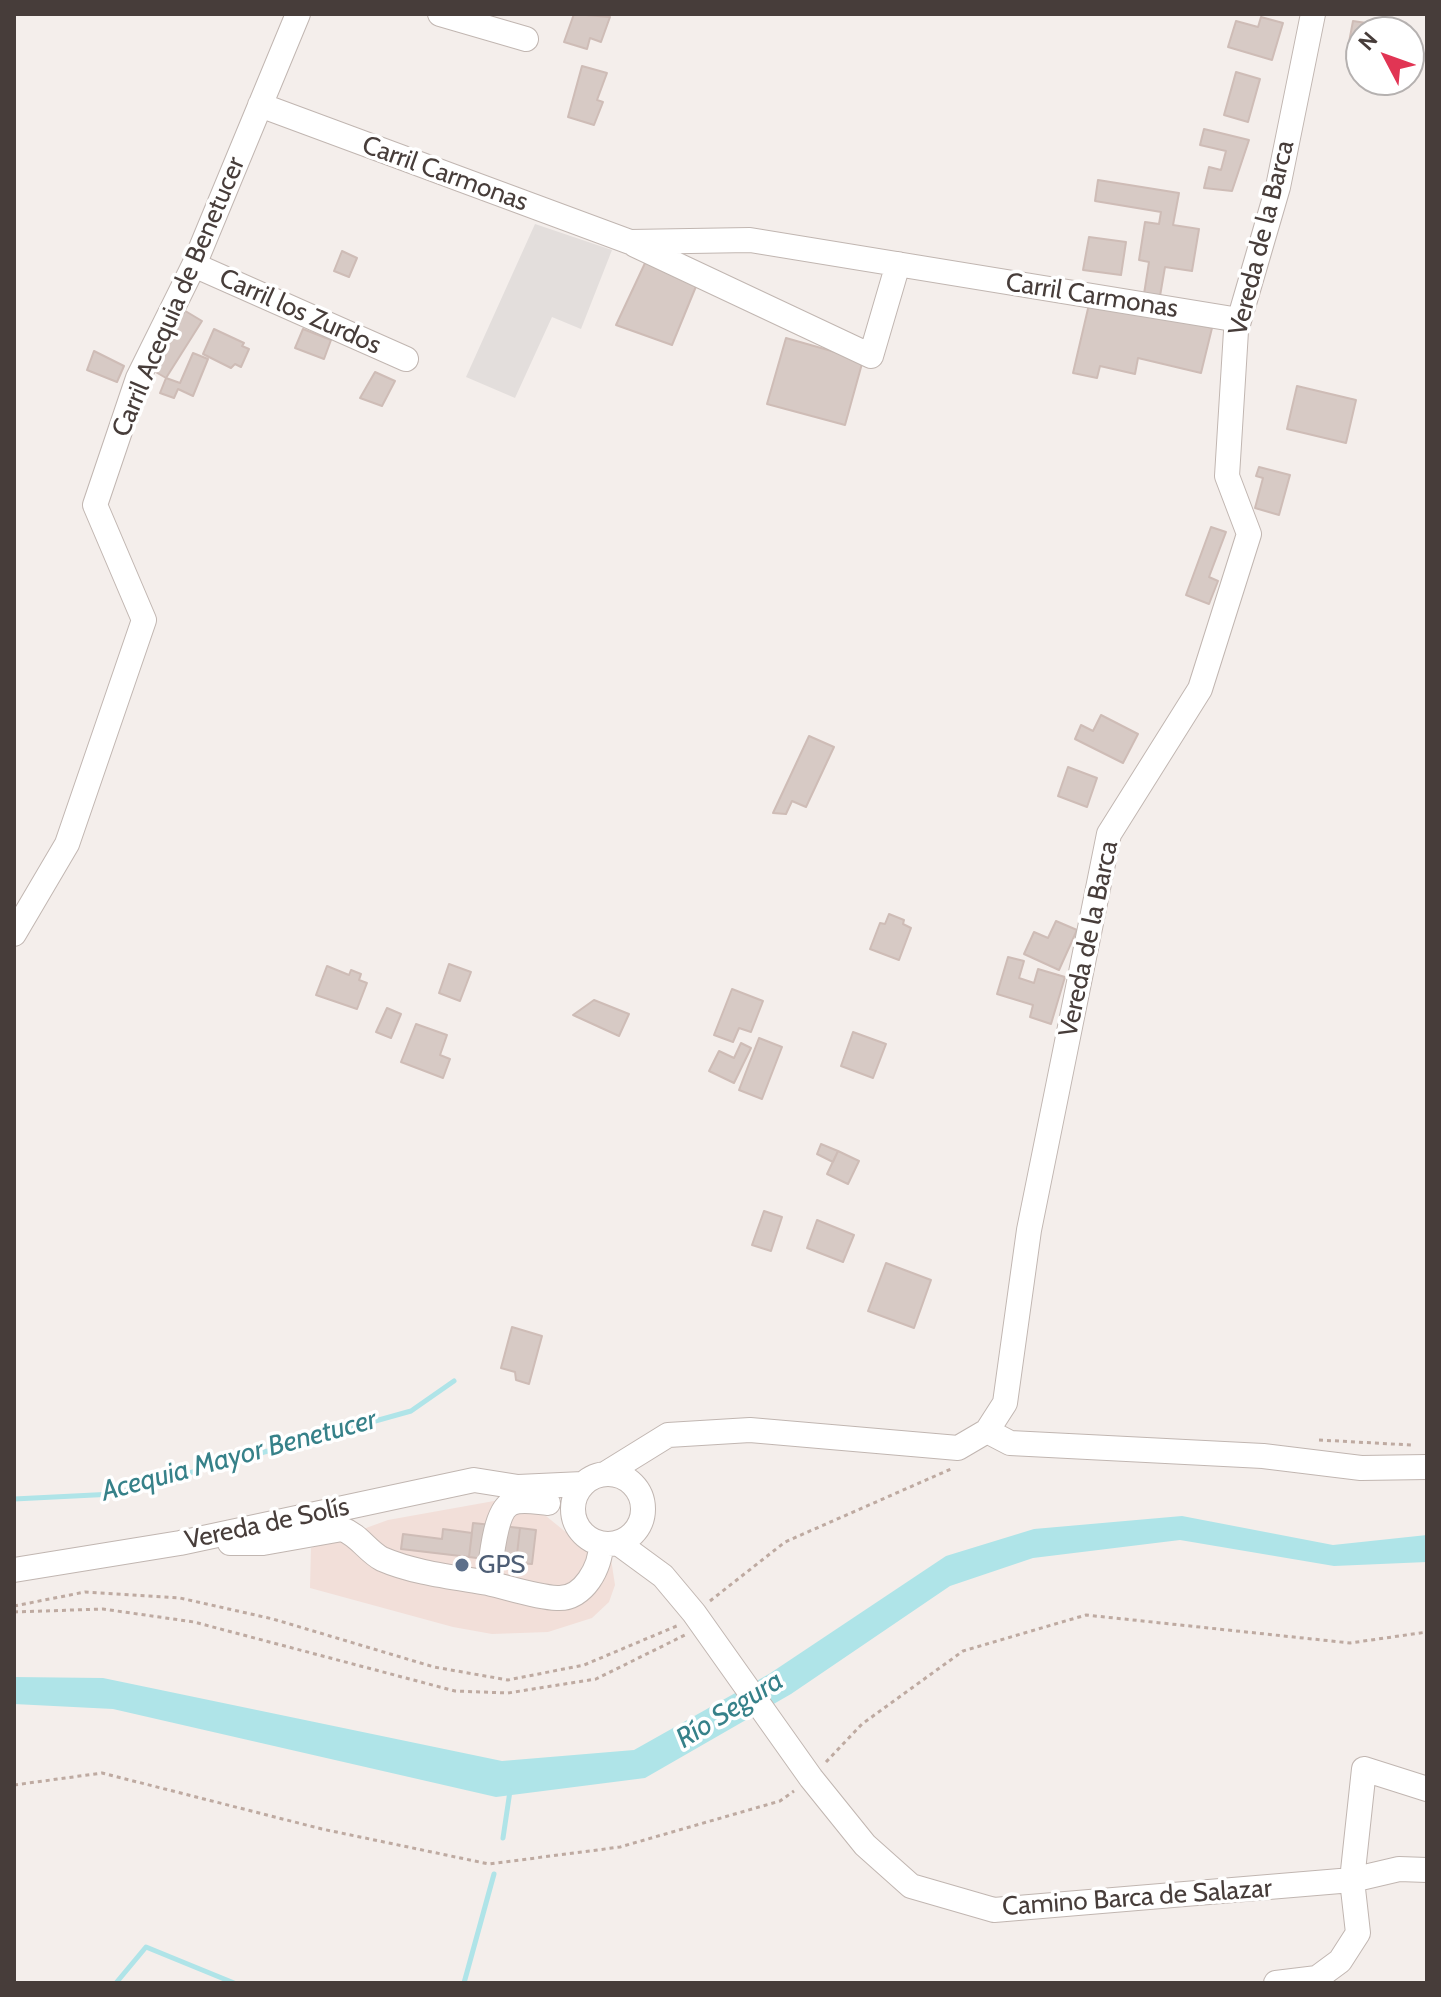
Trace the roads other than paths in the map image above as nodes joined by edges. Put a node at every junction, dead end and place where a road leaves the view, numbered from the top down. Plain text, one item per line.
1 (298, 14) edge
2 (440, 14) edge
3 (1313, 14) edge
4 (526, 39) dead end
5 (260, 105) junction
6 (630, 242) junction
7 (898, 264) junction
8 (194, 265) junction
9 (1239, 320) junction
10 (406, 359) dead end
11 (14, 934) edge
12 (987, 1431) junction
13 (668, 1435) junction
14 (1424, 1456) edge
15 (594, 1479) junction
16 (518, 1487) junction
17 (636, 1487) junction
18 (548, 1503) junction
19 (573, 1516) junction
20 (642, 1520) junction
21 (180, 1543) junction
22 (609, 1543) junction
23 (14, 1570) edge
24 (663, 1576) junction
25 (488, 1583) junction
26 (1427, 1789) edge
27 (1427, 1870) edge
28 (1352, 1880) junction
29 (1276, 1983) edge

1 - 5 street, Carril Acequia de Benetucer
2 - 4 street
3 - 9 street, Vereda de la Barca
5 - 6 street, Carril Carmonas
5 - 8 street, Carril Acequia de Benetucer
6 - 7 street, Carril Carmonas
6 - 7 street, Carril Carmonas
7 - 9 street, Carril Carmonas
8 - 10 street, Carril los Zurdos
8 - 11 street, Carril Acequia de Benetucer
9 - 12 street, Vereda de la Barca
12 - 13 street
12 - 14 street
13 - 15 street
13 - 17 street
15 - 16 street, Vereda de Solís
15 - 17 street
15 - 19 street
16 - 18 street, Vereda de Solís
16 - 21 street, Vereda de Solís
17 - 20 street
18 - 19 street, Vereda de Solís
18 - 25 street
19 - 22 street
20 - 22 street
20 - 24 street, Camino Barca de Salazar
21 - 23 street, Vereda de Solís
21 - 25 street
22 - 24 street, Camino Barca de Salazar
22 - 25 street
24 - 28 street, Camino Barca de Salazar
26 - 28 street
27 - 28 street, Camino Barca de Salazar
28 - 29 street

